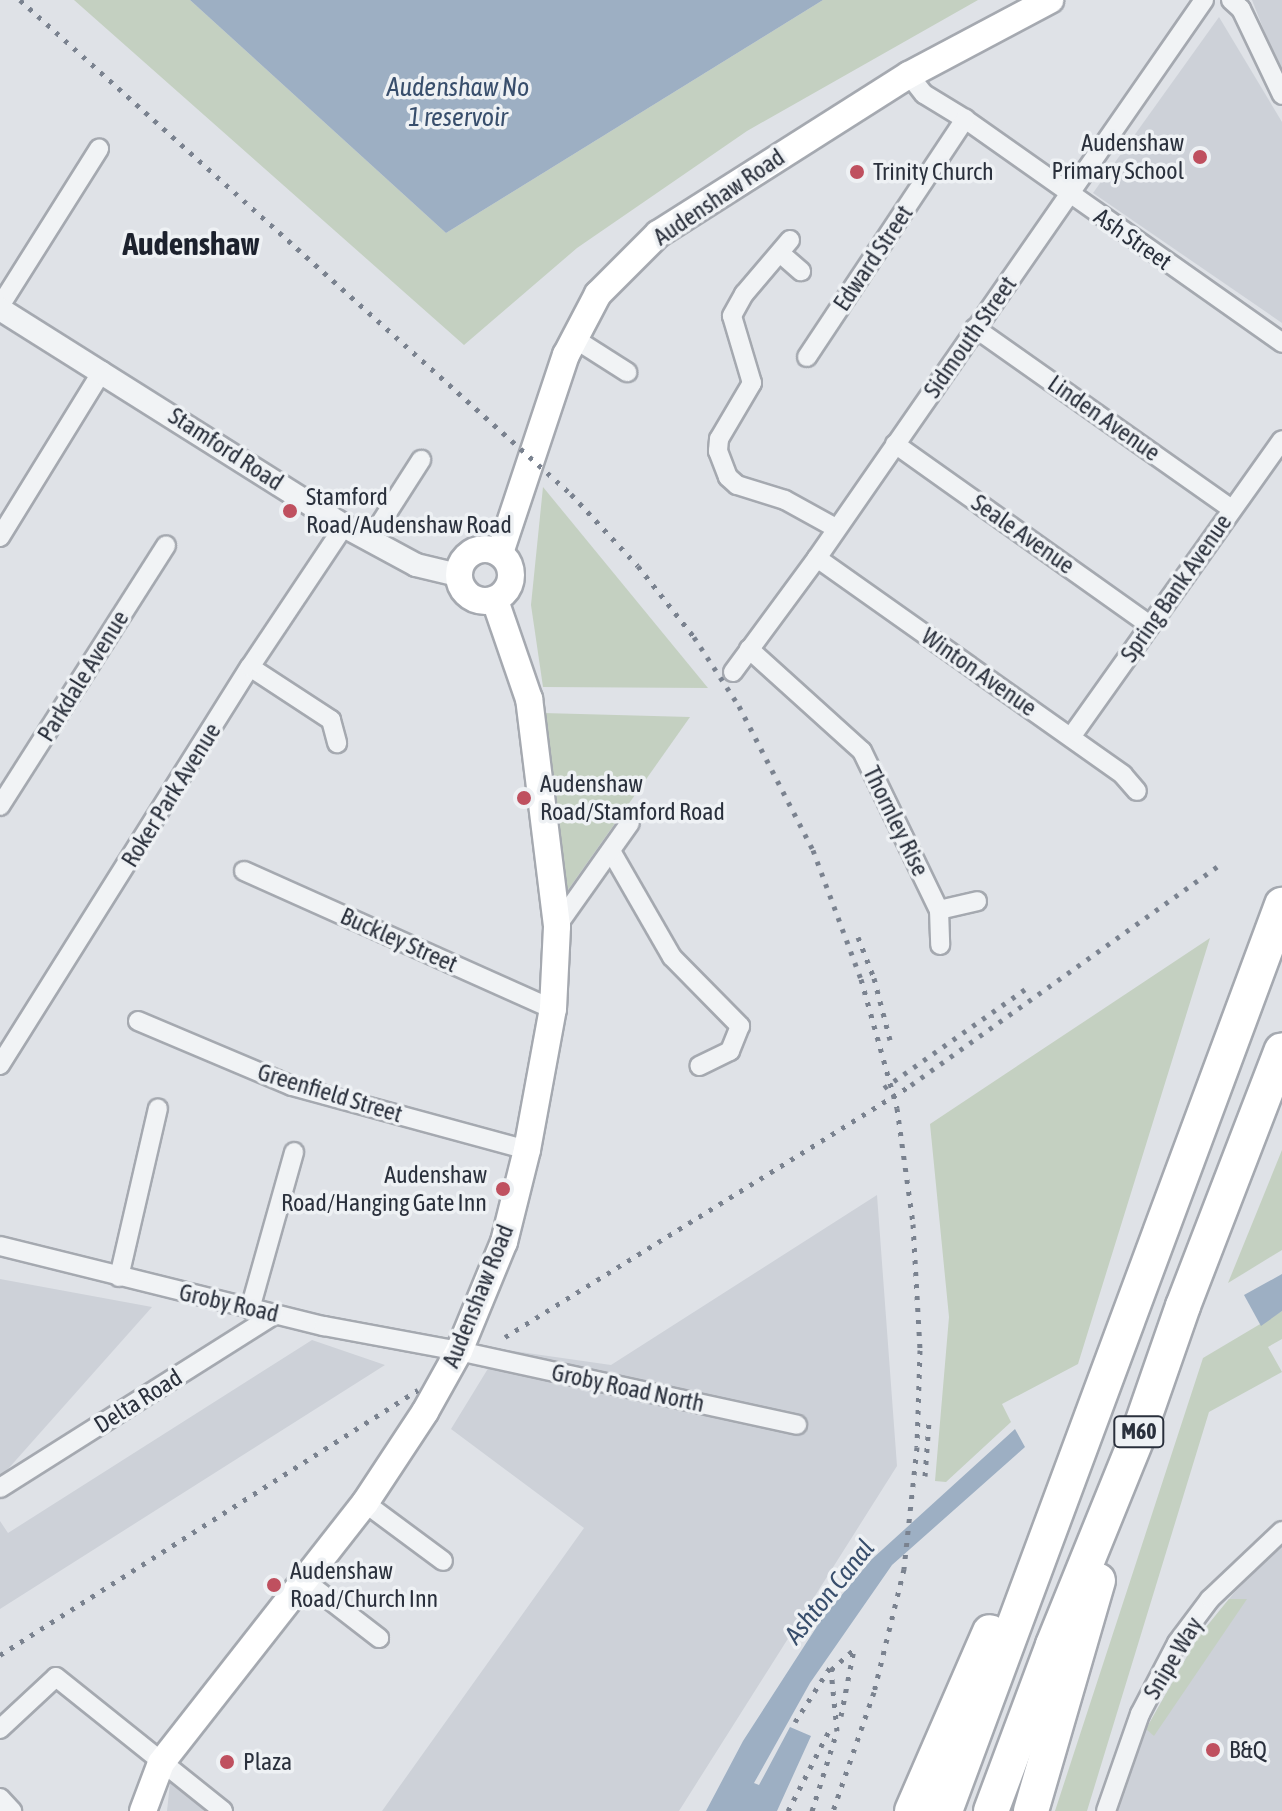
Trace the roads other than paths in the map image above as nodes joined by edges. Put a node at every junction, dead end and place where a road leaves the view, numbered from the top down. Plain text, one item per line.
1 (1050, 0) edge
2 (1204, 0) edge
3 (1231, 0) edge
4 (909, 75) junction
5 (1282, 95) edge
6 (965, 119) junction
7 (99, 149) dead end
8 (1068, 194) junction
9 (801, 271) dead end
10 (0, 308) edge
11 (975, 328) junction
12 (575, 339) junction
13 (1282, 343) edge
14 (807, 357) dead end
15 (102, 371) junction
16 (627, 372) dead end
17 (1282, 440) edge
18 (895, 444) junction
19 (421, 460) dead end
20 (1232, 509) junction
21 (344, 526) junction
22 (836, 528) junction
23 (0, 537) edge
24 (371, 538) junction
25 (166, 545) dead end
26 (500, 553) junction
27 (817, 558) junction
28 (458, 575) junction
29 (495, 600) junction
30 (1150, 625) junction
31 (749, 649) junction
32 (250, 667) junction
33 (733, 672) dead end
34 (1071, 737) junction
35 (337, 743) dead end
36 (1137, 791) dead end
37 (0, 806) edge
38 (630, 823) dead end
39 (611, 851) junction
40 (244, 871) dead end
41 (977, 901) dead end
42 (1282, 905) edge
43 (939, 910) junction
44 (557, 926) junction
45 (940, 945) dead end
46 (553, 1009) junction
47 (138, 1021) dead end
48 (1282, 1050) edge
49 (0, 1065) edge
50 (699, 1066) dead end
51 (158, 1108) dead end
52 (527, 1150) junction
53 (294, 1152) dead end
54 (0, 1246) edge
55 (119, 1277) junction
56 (250, 1309) junction
57 (275, 1314) junction
58 (459, 1351) junction
59 (1118, 1352) junction
60 (797, 1425) dead end
61 (1137, 1438) junction
62 (0, 1488) edge
63 (365, 1503) junction
64 (1282, 1531) edge
65 (443, 1561) dead end
66 (304, 1580) junction
67 (379, 1638) dead end
68 (0, 1729) edge
69 (161, 1763) junction
70 (0, 1798) edge
71 (12, 1811) edge
72 (143, 1811) edge
73 (223, 1811) edge
74 (912, 1811) edge
75 (945, 1811) edge
76 (991, 1811) edge
77 (1031, 1811) edge
78 (1106, 1811) edge

1 - 4 main road, Audenshaw Road
2 - 8 street, Sidmouth Street
3 - 5 street
4 - 6 street, Ash Street
4 - 12 main road, Audenshaw Road
6 - 8 street, Ash Street
6 - 14 street, Edward Street
7 - 10 street
8 - 11 street, Sidmouth Street
8 - 13 street, Ash Street
9 - 22 street
10 - 15 street, Stamford Road
11 - 18 street, Sidmouth Street
11 - 20 street, Linden Avenue
12 - 16 street
12 - 26 main road, Audenshaw Road
15 - 21 street, Stamford Road
15 - 23 street
17 - 20 street, Spring Bank Avenue
18 - 22 street, Sidmouth Street
18 - 30 street, Seale Avenue
19 - 24 street
20 - 30 street, Spring Bank Avenue
21 - 24 street, Stamford Road
21 - 32 street, Roker Park Avenue
22 - 27 street, Sidmouth Street
24 - 28 street, Stamford Road
25 - 37 street, Parkdale Avenue
26 - 28 main road
26 - 29 main road, Audenshaw Road
27 - 31 street, Sidmouth Street
27 - 34 street, Winton Avenue
28 - 29 main road
29 - 44 main road, Audenshaw Road
30 - 34 street, Spring Bank Avenue
31 - 33 street, Sidmouth Street
31 - 43 street, Thornley Rise
32 - 35 street
32 - 49 street, Roker Park Avenue
34 - 36 street, Winton Avenue
38 - 39 street
39 - 44 street
39 - 50 street
40 - 46 street, Buckley Street
41 - 43 street
42 - 59 highway, M60
43 - 45 street, Thornley Rise
44 - 46 main road, Audenshaw Road
46 - 52 main road, Audenshaw Road
47 - 52 street, Greenfield Street
48 - 61 highway, M60
51 - 55 street
52 - 58 main road, Audenshaw Road
53 - 56 street
54 - 55 street, Groby Road
55 - 56 street, Groby Road
56 - 57 street, Groby Road
57 - 58 street, Groby Road
57 - 62 street, Delta Road
58 - 60 street, Groby Road North
58 - 63 main road, Audenshaw Road
59 - 74 highway, M60
59 - 75 highway, M60
61 - 76 highway, M60
61 - 77 highway, M60
63 - 65 street
63 - 66 main road, Audenshaw Road
64 - 78 street, Snipe Way
66 - 67 street
66 - 69 main road, Audenshaw Road
68 - 69 street
69 - 72 main road, Audenshaw Road
69 - 73 street
70 - 71 street

